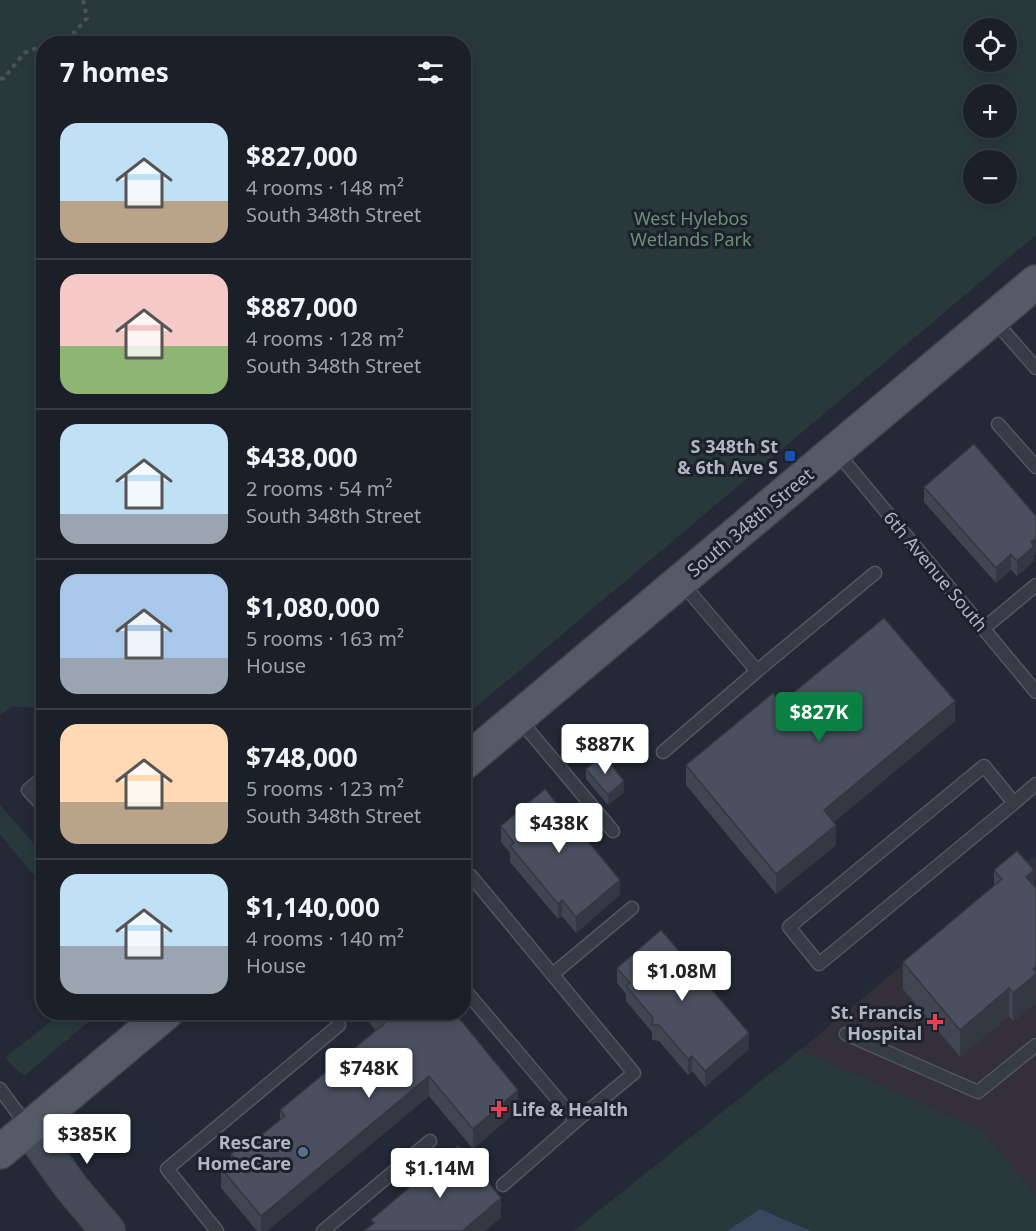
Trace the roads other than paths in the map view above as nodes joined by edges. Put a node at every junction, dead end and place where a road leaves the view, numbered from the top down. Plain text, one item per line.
1 (1036, 282) edge
2 (992, 318) junction
3 (1036, 368) edge
4 (998, 424) dead end
5 (835, 450) junction
6 (1036, 467) edge
7 (875, 573) dead end
8 (680, 581) junction
9 (1036, 585) edge
10 (983, 628) junction
11 (757, 671) junction
12 (1036, 692) edge
13 (517, 718) junction
14 (663, 752) dead end
15 (471, 757) edge
16 (36, 784) edge
17 (1036, 784) edge
18 (36, 798) edge
19 (1014, 802) junction
20 (613, 831) dead end
21 (471, 876) edge
22 (632, 908) dead end
23 (553, 974) junction
24 (471, 997) edge
25 (157, 1020) edge
26 (339, 1025) dead end
27 (846, 1034) dead end
28 (1036, 1045) edge
29 (0, 1089) edge
30 (576, 1121) junction
31 (28, 1128) junction
32 (430, 1141) dead end
33 (0, 1152) edge
34 (503, 1185) dead end
35 (108, 1231) edge
36 (217, 1231) edge
37 (322, 1231) edge

1 - 2 main road, South 348th Street
2 - 3 lane
2 - 5 main road, South 348th Street
4 - 6 lane
5 - 8 main road, South 348th Street
5 - 10 lane, 6th Avenue South
7 - 11 lane
8 - 11 lane
8 - 13 main road, South 348th Street
9 - 10 lane
10 - 12 lane, 6th Avenue South
11 - 14 lane
13 - 15 main road, South 348th Street
13 - 20 lane
16 - 18 lane
17 - 19 lane
19 - 19 lane
21 - 23 lane
22 - 23 lane
23 - 30 lane
24 - 30 lane
25 - 31 main road
26 - 36 lane
27 - 28 lane
29 - 31 lane
30 - 34 lane
31 - 33 main road
31 - 35 street
32 - 37 lane

